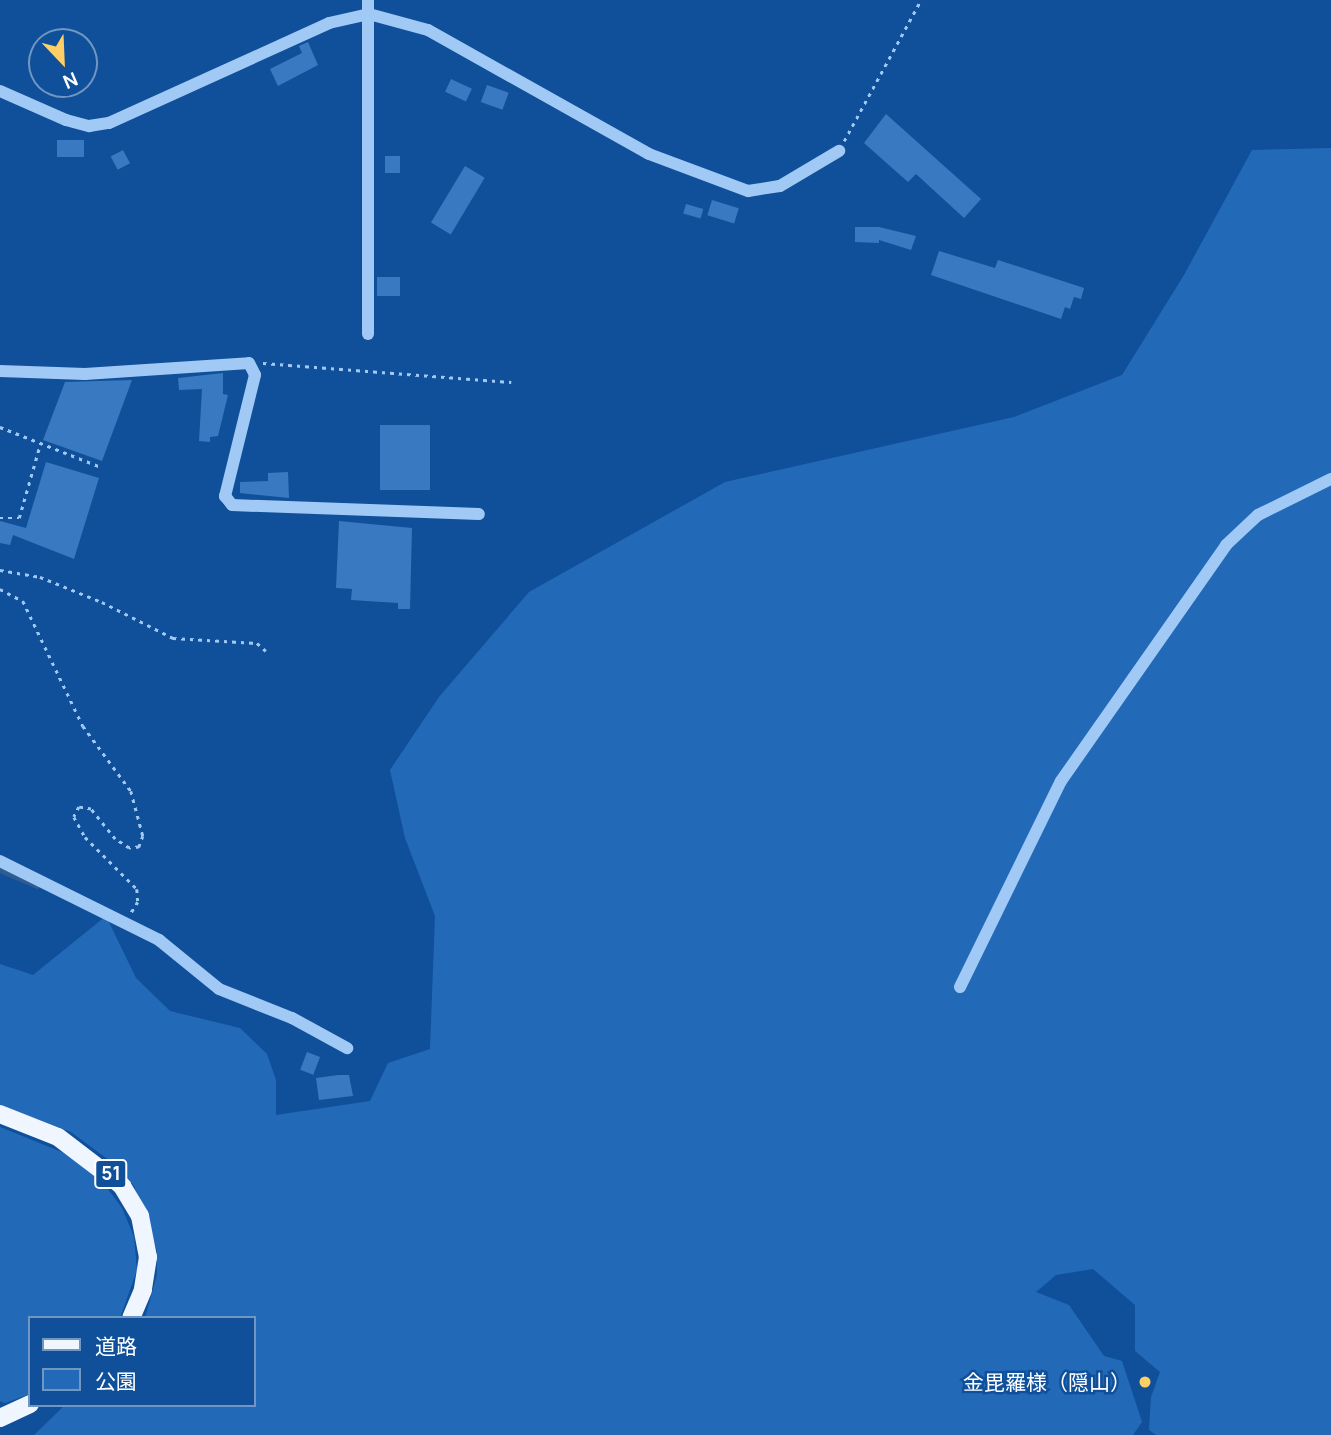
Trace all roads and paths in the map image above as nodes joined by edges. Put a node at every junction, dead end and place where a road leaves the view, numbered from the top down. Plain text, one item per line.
1 (368, 0) edge
2 (921, 0) edge
3 (369, 14) junction
4 (0, 91) edge
5 (839, 151) joint
6 (368, 334) dead end
7 (249, 363) junction
8 (0, 371) edge
9 (510, 382) dead end
10 (0, 427) edge
11 (40, 445) junction
12 (101, 467) dead end
13 (1331, 479) edge
14 (479, 514) dead end
15 (0, 518) edge
16 (0, 570) edge
17 (0, 589) edge
18 (266, 651) dead end
19 (0, 861) edge
20 (125, 921) junction
21 (960, 987) dead end
22 (347, 1048) dead end
23 (0, 1114) edge
24 (132, 1316) edge
25 (28, 1405) edge
26 (0, 1418) edge

1 - 3 street
2 - 5 path
3 - 4 street
3 - 5 street
3 - 6 street
7 - 8 street
7 - 9 path
7 - 14 street
10 - 11 path
11 - 12 path
11 - 15 path
13 - 21 street
16 - 18 path
17 - 20 path
19 - 20 street
20 - 22 street
23 - 24 main road, 51
25 - 26 main road

